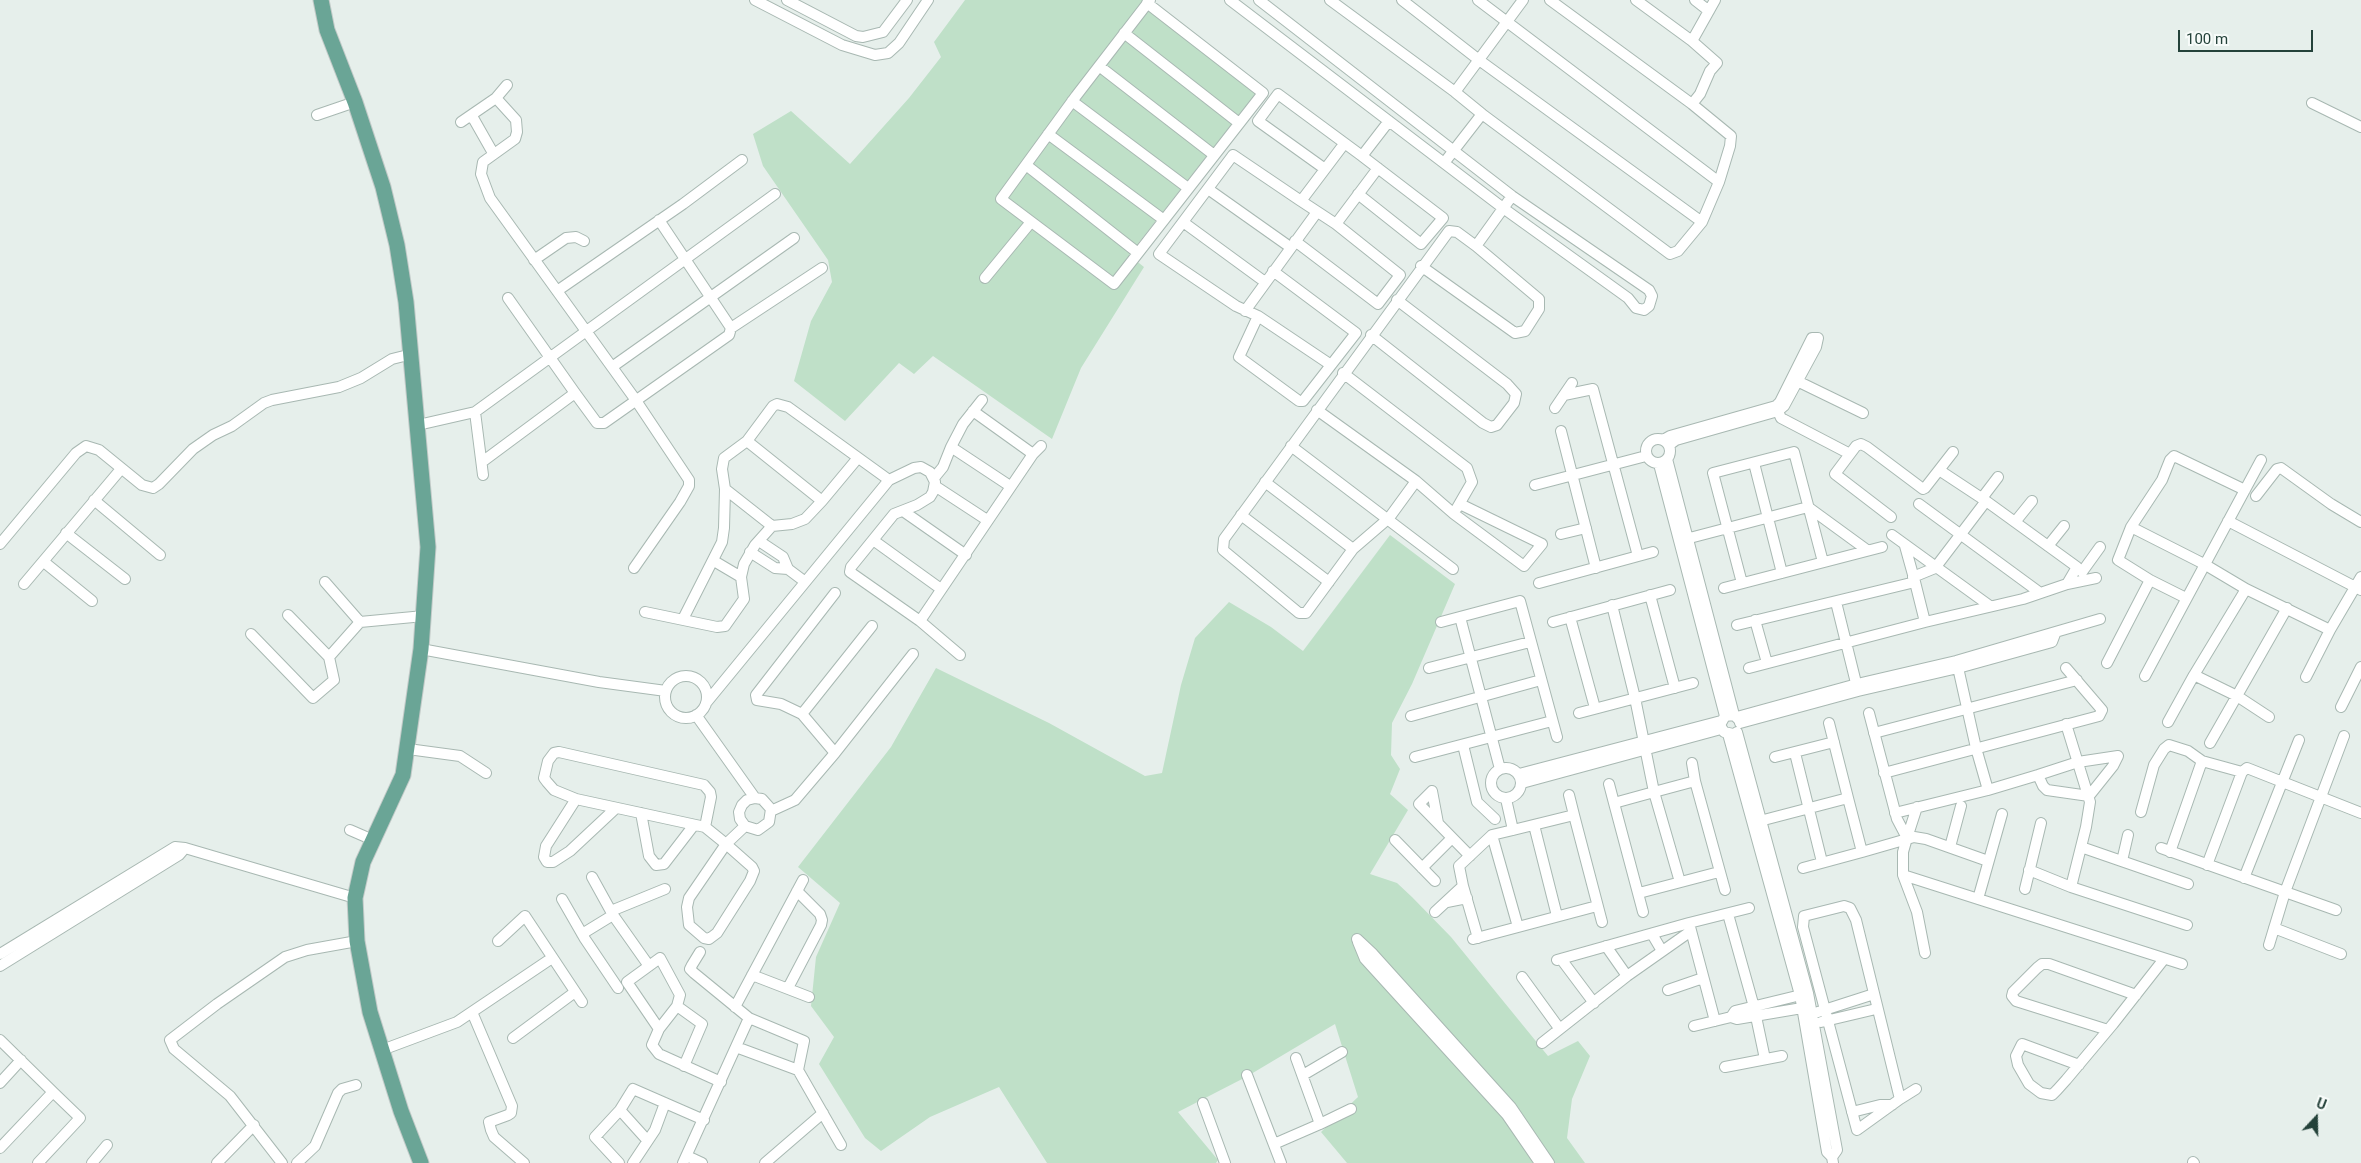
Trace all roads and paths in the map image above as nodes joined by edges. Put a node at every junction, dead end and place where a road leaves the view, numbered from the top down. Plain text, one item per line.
1 (321, 0) edge
2 (755, 0) edge
3 (787, 0) edge
4 (907, 0) edge
5 (928, 0) edge
6 (1230, 0) edge
7 (1258, 0) edge
8 (1330, 0) edge
9 (1402, 0) edge
10 (1478, 0) edge
11 (1523, 0) edge
12 (1550, 0) edge
13 (1636, 0) edge
14 (1695, 0) edge
15 (1715, 0) edge
16 (1148, 2) edge
17 (1709, 11) junction
18 (1507, 22) junction
19 (1124, 33) junction
20 (1692, 41) junction
21 (1479, 60) junction
22 (1099, 66) junction
23 (507, 85) dead end
24 (1455, 92) junction
25 (496, 98) junction
26 (1072, 101) junction
27 (356, 102) junction
28 (2312, 103) dead end
29 (1692, 104) junction
30 (1482, 114) junction
31 (317, 115) dead end
32 (472, 116) junction
33 (1389, 121) junction
34 (460, 122) dead end
35 (1240, 123) junction
36 (2361, 127) edge
37 (1048, 134) junction
38 (1344, 144) junction
39 (1453, 148) junction
40 (493, 153) junction
41 (1214, 155) junction
42 (1362, 156) junction
43 (742, 160) dead end
44 (1444, 162) junction
45 (1026, 165) junction
46 (1378, 168) junction
47 (1325, 170) junction
48 (1719, 182) junction
49 (1188, 188) junction
50 (1208, 189) junction
51 (775, 194) dead end
52 (1358, 194) junction
53 (1512, 196) junction
54 (1301, 201) junction
55 (1503, 208) junction
56 (1317, 212) junction
57 (659, 220) junction
58 (1164, 220) junction
59 (1031, 222) junction
60 (1183, 222) junction
61 (1702, 222) junction
62 (1336, 224) junction
63 (794, 238) dead end
64 (584, 240) dead end
65 (1292, 244) junction
66 (1476, 246) junction
67 (1138, 253) junction
68 (534, 260) junction
69 (684, 260) junction
70 (1421, 266) junction
71 (822, 268) dead end
72 (1273, 271) junction
73 (985, 278) dead end
74 (1265, 282) junction
75 (557, 292) junction
76 (712, 297) junction
77 (508, 298) dead end
78 (1397, 300) junction
79 (1245, 310) junction
80 (1258, 316) junction
81 (731, 328) junction
82 (585, 332) junction
83 (1371, 335) junction
84 (412, 354) junction
85 (550, 358) junction
86 (1331, 365) junction
87 (612, 367) junction
88 (1343, 373) junction
89 (1572, 383) dead end
90 (575, 393) junction
91 (1564, 395) junction
92 (635, 399) junction
93 (982, 400) dead end
94 (1555, 408) dead end
95 (1777, 409) junction
96 (1317, 410) junction
97 (973, 411) junction
98 (475, 412) junction
99 (1863, 413) dead end
100 (418, 425) junction
101 (1561, 431) dead end
102 (747, 441) junction
103 (1666, 442) junction
104 (1040, 446) dead end
105 (1291, 446) junction
106 (952, 447) junction
107 (1953, 452) dead end
108 (1033, 454) junction
109 (1850, 454) junction
110 (1646, 456) junction
111 (856, 458) junction
112 (2261, 460) dead end
113 (1663, 461) junction
114 (482, 462) junction
115 (1754, 463) junction
116 (1613, 464) junction
117 (120, 468) junction
118 (1939, 470) junction
119 (483, 475) dead end
120 (1572, 475) junction
121 (1998, 477) dead end
122 (888, 480) junction
123 (1416, 481) junction
124 (934, 482) junction
125 (1265, 482) junction
126 (1535, 485) dead end
127 (1010, 486) junction
128 (725, 489) junction
129 (2245, 490) junction
130 (2256, 496) dead end
131 (1984, 499) junction
132 (94, 500) junction
133 (822, 501) junction
134 (2032, 501) dead end
135 (1460, 504) junction
136 (1919, 504) dead end
137 (1808, 507) junction
138 (903, 511) junction
139 (1454, 514) junction
140 (1241, 515) junction
141 (1891, 516) dead end
142 (1389, 518) junction
143 (1767, 518) junction
144 (987, 520) junction
145 (2228, 521) junction
146 (2016, 522) junction
147 (2361, 522) edge
148 (772, 526) junction
149 (2064, 526) dead end
150 (2131, 527) junction
151 (1586, 528) junction
152 (1727, 528) junction
153 (66, 533) junction
154 (1561, 534) dead end
155 (1960, 534) junction
156 (1892, 535) dead end
157 (873, 540) junction
158 (1684, 540) junction
159 (759, 541) junction
160 (0, 544) edge
161 (1906, 546) junction
162 (2048, 546) junction
163 (1882, 547) dead end
164 (2100, 547) dead end
165 (1353, 549) junction
166 (1867, 550) junction
167 (750, 552) junction
168 (1653, 552) dead end
169 (160, 555) dead end
170 (966, 555) junction
171 (1638, 556) junction
172 (714, 560) junction
173 (44, 562) junction
174 (1823, 562) junction
175 (2204, 564) junction
176 (634, 568) dead end
177 (1596, 568) junction
178 (1935, 568) junction
179 (788, 569) junction
180 (1454, 569) dead end
181 (2080, 569) junction
182 (1782, 573) junction
183 (741, 577) junction
184 (2361, 577) edge
185 (1914, 579) junction
186 (125, 580) dead end
187 (2150, 580) junction
188 (804, 581) junction
189 (325, 582) dead end
190 (1329, 582) junction
191 (1540, 583) dead end
192 (1742, 583) junction
193 (24, 584) dead end
194 (2067, 584) junction
195 (1724, 588) dead end
196 (2358, 588) edge
197 (941, 589) junction
198 (2246, 589) junction
199 (1670, 590) dead end
200 (2039, 592) junction
201 (835, 593) dead end
202 (1650, 595) junction
203 (2186, 598) junction
204 (92, 601) dead end
205 (1836, 602) junction
206 (1612, 605) junction
207 (1990, 606) junction
208 (2287, 608) junction
209 (645, 612) dead end
210 (288, 615) dead end
211 (424, 616) junction
212 (1570, 617) junction
213 (1460, 618) junction
214 (683, 619) junction
215 (2100, 619) dead end
216 (1755, 620) junction
217 (920, 621) junction
218 (360, 622) junction
219 (1440, 622) dead end
220 (1553, 622) dead end
221 (1925, 622) junction
222 (1737, 625) dead end
223 (872, 626) dead end
224 (2330, 630) junction
225 (250, 634) dead end
226 (1530, 642) junction
227 (1848, 642) junction
228 (421, 649) junction
229 (914, 654) dead end
230 (960, 655) dead end
231 (329, 657) junction
232 (1470, 657) junction
233 (1767, 663) junction
234 (2107, 663) dead end
235 (1957, 664) junction
236 (2361, 667) edge
237 (1429, 668) dead end
238 (1749, 668) dead end
239 (2066, 668) dead end
240 (2194, 675) junction
241 (2145, 676) dead end
242 (2306, 677) dead end
243 (1541, 680) junction
244 (2077, 680) junction
245 (1693, 684) dead end
246 (1675, 688) junction
247 (1858, 688) junction
248 (666, 691) junction
249 (1481, 696) junction
250 (2237, 696) junction
251 (1635, 698) junction
252 (706, 703) junction
253 (2341, 707) dead end
254 (1596, 708) junction
255 (1967, 708) junction
256 (1579, 713) dead end
257 (1869, 713) dead end
258 (802, 714) junction
259 (696, 715) junction
260 (1411, 716) dead end
261 (2269, 717) dead end
262 (1552, 721) junction
263 (2168, 722) dead end
264 (1730, 723) junction
265 (1829, 723) dead end
266 (2066, 724) junction
267 (1874, 732) junction
268 (2344, 736) dead end
269 (1557, 737) dead end
270 (1492, 738) junction
271 (2298, 740) dead end
272 (1834, 742) junction
273 (1644, 744) junction
274 (2210, 744) dead end
275 (1463, 745) junction
276 (1976, 748) junction
277 (408, 749) junction
278 (835, 753) junction
279 (1795, 753) junction
280 (1415, 757) dead end
281 (1775, 757) dead end
282 (2202, 761) junction
283 (2078, 762) junction
284 (1692, 763) dead end
285 (1500, 769) junction
286 (2242, 772) junction
287 (486, 773) dead end
288 (1884, 773) junction
289 (2038, 774) junction
290 (1520, 778) junction
291 (1694, 781) junction
292 (2282, 781) junction
293 (1609, 784) dead end
294 (1988, 790) junction
295 (1654, 792) junction
296 (1569, 795) dead end
297 (2089, 796) junction
298 (2321, 796) junction
299 (755, 798) junction
300 (1848, 798) junction
301 (576, 799) junction
302 (1506, 799) junction
303 (1614, 803) junction
304 (1961, 806) dead end
305 (1917, 807) junction
306 (616, 808) junction
307 (1808, 809) junction
308 (771, 811) junction
309 (2361, 811) edge
310 (2141, 812) dead end
311 (641, 813) junction
312 (1895, 813) junction
313 (1574, 814) junction
314 (2002, 814) dead end
315 (1495, 819) dead end
316 (1757, 821) junction
317 (1438, 823) dead end
318 (2041, 823) dead end
319 (694, 825) junction
320 (1534, 825) junction
321 (745, 826) junction
322 (705, 827) junction
323 (350, 830) dead end
324 (1513, 830) junction
325 (2128, 835) dead end
326 (1492, 836) junction
327 (1452, 838) junction
328 (1906, 838) junction
329 (373, 840) junction
330 (1395, 840) dead end
331 (726, 844) junction
332 (1950, 847) junction
333 (185, 848) junction
334 (2081, 848) junction
335 (1862, 852) junction
336 (1470, 856) junction
337 (1988, 861) junction
338 (2122, 861) junction
339 (1822, 862) junction
340 (2207, 865) junction
341 (1422, 868) junction
342 (1803, 868) dead end
343 (2030, 870) junction
344 (1719, 872) junction
345 (1903, 875) junction
346 (592, 877) dead end
347 (2244, 878) junction
348 (803, 880) dead end
349 (1435, 881) dead end
350 (1680, 882) junction
351 (2188, 884) dead end
352 (1463, 886) junction
353 (2072, 887) junction
354 (665, 889) dead end
355 (2025, 889) dead end
356 (1725, 890) dead end
357 (797, 891) junction
358 (2285, 892) junction
359 (1639, 893) junction
360 (354, 898) junction
361 (1467, 898) junction
362 (1978, 898) junction
363 (562, 899) dead end
364 (1447, 902) junction
365 (1597, 906) junction
366 (1749, 908) dead end
367 (2336, 910) dead end
368 (1435, 912) dead end
369 (1643, 912) dead end
370 (612, 913) junction
371 (1728, 914) junction
372 (1557, 916) junction
373 (1602, 922) dead end
374 (2187, 925) dead end
375 (1518, 927) junction
376 (1690, 927) junction
377 (2274, 928) junction
378 (582, 934) junction
379 (1652, 934) junction
380 (357, 941) junction
381 (498, 941) dead end
382 (2269, 945) dead end
383 (1606, 946) junction
384 (1662, 951) junction
385 (700, 952) dead end
386 (1925, 953) dead end
387 (0, 954) edge
388 (2341, 954) dead end
389 (552, 958) junction
390 (2164, 959) junction
391 (2182, 964) dead end
392 (0, 966) edge
393 (649, 966) junction
394 (752, 975) junction
395 (1522, 976) dead end
396 (1627, 976) junction
397 (1703, 978) junction
398 (628, 982) junction
399 (788, 988) junction
400 (1668, 990) dead end
401 (575, 992) junction
402 (1804, 994) junction
403 (1874, 994) junction
404 (2136, 995) junction
405 (809, 997) dead end
406 (582, 1002) dead end
407 (1594, 1003) junction
408 (677, 1006) junction
409 (735, 1007) junction
410 (1876, 1009) junction
411 (1756, 1011) junction
412 (472, 1012) junction
413 (1810, 1013) junction
414 (1826, 1015) junction
415 (749, 1018) junction
416 (1715, 1021) junction
417 (1694, 1026) dead end
418 (1559, 1028) junction
419 (659, 1029) junction
420 (2108, 1030) junction
421 (513, 1038) dead end
422 (0, 1040) edge
423 (1542, 1042) dead end
424 (736, 1047) junction
425 (382, 1050) junction
426 (1342, 1052) dead end
427 (1782, 1056) dead end
428 (1296, 1058) dead end
429 (1764, 1059) junction
430 (21, 1060) junction
431 (2079, 1065) junction
432 (684, 1066) junction
433 (1724, 1067) dead end
434 (798, 1070) junction
435 (1247, 1075) dead end
436 (1302, 1075) junction
437 (721, 1082) junction
438 (0, 1084) edge
439 (356, 1085) dead end
440 (1916, 1089) dead end
441 (53, 1092) junction
442 (1896, 1102) junction
443 (665, 1103) junction
444 (1204, 1103) dead end
445 (1351, 1109) dead end
446 (620, 1110) junction
447 (1852, 1112) junction
448 (823, 1113) junction
449 (704, 1120) junction
450 (1320, 1124) junction
451 (254, 1125) junction
452 (648, 1140) junction
453 (1274, 1144) junction
454 (108, 1145) dead end
455 (841, 1145) dead end
456 (0, 1148) edge
457 (685, 1159) edge
458 (1832, 1160) edge
459 (38, 1163) edge
460 (92, 1163) edge
461 (217, 1163) edge
462 (282, 1163) edge
463 (297, 1163) edge
464 (421, 1163) edge
465 (524, 1163) edge
466 (619, 1163) edge
467 (634, 1163) edge
468 (702, 1163) edge
469 (765, 1163) edge
470 (1224, 1163) edge
471 (1281, 1163) edge
472 (1540, 1163) edge
473 (1548, 1163) edge

1 - 27 main road
2 - 5 street
3 - 4 street
6 - 33 street
7 - 39 street
8 - 24 street
9 - 21 street
10 - 18 street
11 - 18 street
12 - 29 street
13 - 20 street
14 - 17 street
15 - 17 street
16 - 19 street
16 - 35 street
17 - 20 street
18 - 21 street
18 - 48 street
19 - 22 street
19 - 35 street
20 - 29 street
21 - 24 street
21 - 61 street
22 - 26 street
22 - 41 street
23 - 25 street
24 - 30 street
25 - 32 street
25 - 40 street
26 - 37 street
26 - 49 street
27 - 31 street
27 - 84 main road
28 - 36 street
29 - 48 street
30 - 39 street
30 - 61 street
32 - 34 street
32 - 40 street
33 - 42 street
33 - 44 street
35 - 41 street
37 - 45 street
37 - 58 street
38 - 42 street
38 - 47 street
38 - 47 street
39 - 44 street
39 - 53 street
40 - 68 street
41 - 49 street
42 - 46 street
43 - 57 street
44 - 55 street
45 - 59 street
45 - 67 street
46 - 52 street
46 - 52 street
47 - 54 street
48 - 61 street
49 - 58 street
50 - 54 street
50 - 60 street
50 - 65 street
51 - 69 street
52 - 62 street
53 - 55 street
53 - 55 street
54 - 56 street
55 - 66 street
56 - 62 street
56 - 65 street
57 - 69 street
57 - 75 street
58 - 67 street
59 - 67 street
59 - 73 street
60 - 74 street
60 - 79 street
62 - 65 street
63 - 76 street
64 - 68 street
65 - 72 street
66 - 70 street
66 - 70 street
68 - 75 street
69 - 76 street
69 - 82 street
70 - 78 street
71 - 81 street
72 - 74 street
72 - 86 street
74 - 79 street
75 - 82 street
76 - 81 street
76 - 87 street
77 - 85 street
78 - 83 street
78 - 83 street
79 - 80 street
80 - 86 street
80 - 86 street
81 - 92 street
82 - 85 street
82 - 87 street
83 - 88 street
84 - 100 main road
84 - 117 street
85 - 90 street
85 - 98 street
87 - 92 street
88 - 96 street
88 - 135 street
89 - 91 street
90 - 92 street
90 - 114 street
91 - 94 street
91 - 116 street
92 - 176 street
93 - 97 street
95 - 99 street
95 - 103 street
95 - 109 street
96 - 105 street
96 - 123 street
97 - 106 street
97 - 108 street
98 - 100 street
98 - 114 street
100 - 211 main road
101 - 120 street
102 - 111 street
102 - 128 street
102 - 133 street
103 - 110 street
103 - 113 street
104 - 108 street
105 - 125 street
105 - 142 street
106 - 124 street
106 - 127 street
107 - 118 street
108 - 127 street
109 - 118 street
109 - 141 street
110 - 113 street
110 - 116 street
111 - 122 street
111 - 133 street
112 - 129 street
113 - 158 street
114 - 119 street
115 - 137 street
115 - 143 street
115 - 152 street
116 - 120 street
116 - 171 street
117 - 132 street
117 - 160 street
118 - 131 street
120 - 126 street
120 - 151 street
121 - 131 street
122 - 124 street
122 - 188 street
123 - 139 street
123 - 142 street
124 - 138 street
124 - 144 street
125 - 140 street
125 - 165 street
127 - 144 street
128 - 148 street
128 - 172 street
129 - 145 street
129 - 150 street
130 - 147 street
131 - 146 street
131 - 155 street
132 - 153 street
132 - 169 street
133 - 148 street
134 - 146 street
135 - 139 street
135 - 139 street
136 - 155 street
137 - 143 street
137 - 166 street
137 - 174 street
138 - 157 street
138 - 170 street
140 - 190 street
140 - 190 street
142 - 165 street
142 - 180 street
143 - 152 street
143 - 182 street
144 - 170 street
145 - 175 street
145 - 196 street
146 - 162 street
148 - 159 street
149 - 162 street
150 - 175 street
150 - 187 street
151 - 154 street
151 - 177 street
152 - 158 street
152 - 192 street
153 - 173 street
153 - 186 street
155 - 178 street
155 - 200 street
156 - 161 street
157 - 197 street
157 - 217 street
158 - 264 street
159 - 167 street
159 - 179 street
161 - 178 street
161 - 185 street
162 - 181 street
163 - 166 street
164 - 181 street
165 - 190 street
166 - 174 street
167 - 179 street
167 - 183 street
168 - 171 street
170 - 197 street
171 - 177 street
172 - 183 street
172 - 214 street
173 - 193 street
173 - 204 street
174 - 182 street
175 - 198 street
175 - 203 street
177 - 191 street
178 - 185 street
178 - 207 street
179 - 188 street
181 - 194 street
181 - 194 street
182 - 192 street
183 - 214 street
184 - 196 street
185 - 205 street
185 - 221 street
187 - 203 street
187 - 234 street
188 - 252 street
189 - 218 street
192 - 195 street
194 - 200 street
196 - 224 street
197 - 217 street
198 - 208 street
198 - 240 street
199 - 202 street
200 - 207 street
201 - 258 street
202 - 206 street
202 - 246 street
203 - 241 street
205 - 216 street
205 - 227 street
206 - 212 street
206 - 251 street
207 - 221 street
208 - 224 street
208 - 250 street
209 - 214 street
210 - 231 street
211 - 218 street
211 - 228 main road
212 - 220 street
212 - 254 street
213 - 219 street
213 - 226 street
213 - 232 street
215 - 235 street
216 - 222 street
216 - 233 street
217 - 230 street
218 - 231 street
221 - 227 street
223 - 258 street
224 - 242 street
225 - 231 street
226 - 232 street
226 - 243 street
227 - 233 street
227 - 247 street
228 - 248 street
228 - 277 main road
229 - 278 street
232 - 237 street
232 - 249 street
233 - 238 street
235 - 247 street
235 - 255 street
236 - 253 street
239 - 244 street
240 - 250 street
240 - 263 street
243 - 249 street
243 - 262 street
244 - 255 street
244 - 266 street
245 - 246 street
246 - 251 street
247 - 264 street
248 - 252 street
248 - 259 street
249 - 260 street
249 - 270 street
250 - 261 street
250 - 274 street
251 - 254 street
251 - 273 street
252 - 259 street
254 - 256 street
255 - 267 street
255 - 276 street
257 - 267 street
258 - 278 street
259 - 299 street
262 - 269 street
262 - 270 street
264 - 273 street
264 - 316 street
265 - 272 street
266 - 276 street
266 - 283 street
267 - 288 street
268 - 298 street
270 - 275 street
270 - 285 street
271 - 292 street
272 - 279 street
272 - 300 street
273 - 290 street
273 - 295 street
275 - 280 street
275 - 315 street
276 - 288 street
276 - 294 street
277 - 287 street
277 - 329 main road
278 - 308 street
279 - 281 street
279 - 307 street
282 - 286 street
282 - 310 street
282 - 340 street
283 - 289 street
283 - 297 street
283 - 297 street
284 - 291 street
285 - 290 street
285 - 302 street
286 - 292 street
286 - 340 street
288 - 312 street
289 - 294 street
289 - 297 street
290 - 302 street
291 - 295 street
291 - 344 street
292 - 298 street
292 - 347 street
293 - 303 street
294 - 305 street
295 - 303 street
295 - 350 street
296 - 313 street
297 - 334 street
298 - 309 street
298 - 358 street
299 - 308 street
299 - 321 street
300 - 307 street
300 - 335 street
301 - 306 street
301 - 306 street
301 - 322 street
302 - 324 street
303 - 359 street
304 - 332 street
305 - 312 street
305 - 328 street
306 - 311 street
307 - 316 street
307 - 339 street
308 - 321 street
311 - 319 street
311 - 319 street
312 - 328 street
313 - 320 street
313 - 365 street
314 - 337 street
316 - 402 street
317 - 327 street
318 - 343 street
319 - 322 street
320 - 324 street
320 - 372 street
321 - 331 street
322 - 331 street
323 - 329 street
324 - 326 street
325 - 338 street
326 - 336 street
326 - 375 street
327 - 336 street
327 - 341 street
328 - 332 street
328 - 335 street
328 - 345 street
329 - 360 main road
330 - 341 street
331 - 331 street
332 - 337 street
333 - 360 street
333 - 387 street
333 - 392 street
334 - 338 street
334 - 353 street
335 - 339 street
336 - 352 street
337 - 362 street
338 - 351 street
339 - 342 street
340 - 347 street
341 - 349 street
343 - 353 street
343 - 355 street
344 - 350 street
344 - 356 street
345 - 362 street
345 - 386 street
346 - 370 street
347 - 358 street
348 - 357 street
350 - 359 street
352 - 361 street
352 - 364 street
353 - 374 street
354 - 370 street
357 - 394 street
357 - 399 street
358 - 367 street
358 - 377 street
359 - 369 street
360 - 380 main road
361 - 364 street
361 - 375 street
362 - 390 street
363 - 378 street
364 - 368 street
365 - 372 street
365 - 373 street
366 - 371 street
370 - 378 street
370 - 393 street
371 - 376 street
371 - 411 street
372 - 375 street
376 - 379 street
376 - 384 street
376 - 397 street
377 - 382 street
377 - 388 street
378 - 398 street
379 - 383 street
379 - 384 street
380 - 425 main road
380 - 451 street
381 - 389 street
383 - 396 street
383 - 407 street
384 - 396 street
385 - 409 street
389 - 401 street
389 - 412 street
390 - 391 street
390 - 404 street
393 - 398 street
393 - 408 street
394 - 399 street
394 - 409 street
395 - 418 street
396 - 407 street
397 - 400 street
397 - 416 street
398 - 419 street
399 - 405 street
401 - 406 street
401 - 421 street
402 - 411 street
402 - 413 street
403 - 410 street
403 - 414 street
403 - 414 street
404 - 420 street
404 - 420 street
407 - 418 street
408 - 419 street
408 - 432 street
409 - 415 street
410 - 414 street
410 - 442 street
411 - 413 street
411 - 416 street
411 - 429 street
412 - 425 street
412 - 465 street
413 - 414 street
413 - 458 street
413 - 458 street
414 - 447 street
415 - 424 street
415 - 434 street
416 - 417 street
418 - 423 street
419 - 432 street
420 - 431 street
422 - 430 street
424 - 434 street
424 - 437 street
425 - 464 main road
426 - 436 street
427 - 429 street
428 - 436 street
429 - 433 street
430 - 438 street
430 - 441 street
431 - 431 street
432 - 437 street
434 - 448 street
435 - 453 street
436 - 450 street
437 - 449 street
439 - 463 street
440 - 442 street
441 - 456 street
441 - 459 street
442 - 447 street
442 - 447 street
443 - 446 street
443 - 449 street
443 - 452 street
444 - 470 street
445 - 450 street
446 - 452 street
446 - 466 street
448 - 455 street
448 - 469 street
449 - 457 street
450 - 453 street
451 - 461 street
451 - 462 street
452 - 467 street
453 - 471 street
454 - 460 street
457 - 468 street
472 - 473 street

